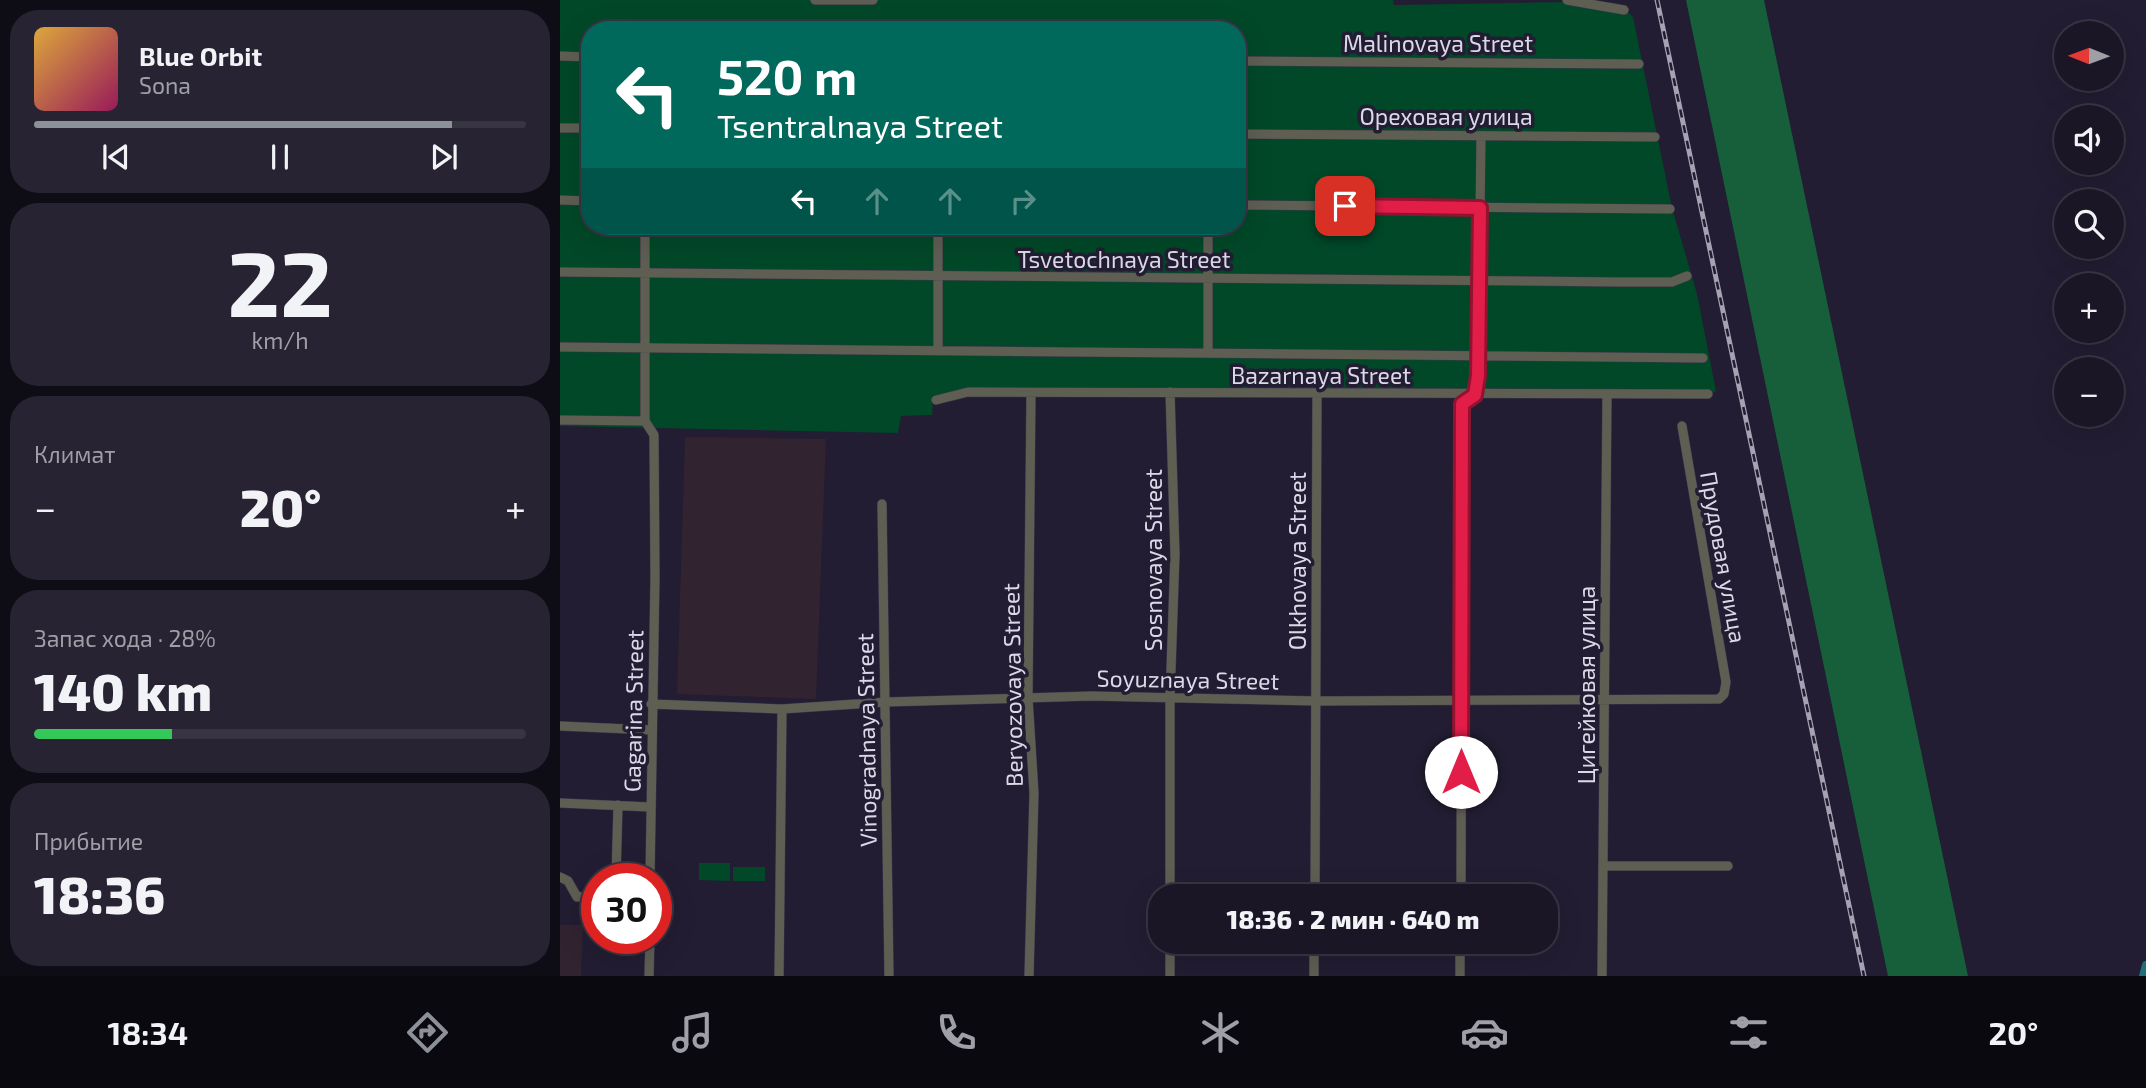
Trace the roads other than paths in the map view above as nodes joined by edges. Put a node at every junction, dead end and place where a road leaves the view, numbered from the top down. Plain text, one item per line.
1 (815, 0) edge
2 (872, 0) edge
3 (1567, 0) edge
4 (1624, 10) dead end
5 (560, 56) edge
6 (581, 57) edge
7 (1246, 61) edge
8 (1639, 64) dead end
9 (560, 128) edge
10 (581, 128) edge
11 (1246, 134) edge
12 (1481, 136) junction
13 (1655, 137) dead end
14 (560, 200) edge
15 (581, 201) edge
16 (1246, 205) edge
17 (1480, 208) junction
18 (1670, 209) dead end
19 (645, 235) edge
20 (937, 235) edge
21 (1208, 235) edge
22 (560, 272) edge
23 (645, 273) junction
24 (1687, 275) dead end
25 (937, 277) junction
26 (1209, 279) junction
27 (1480, 282) junction
28 (560, 347) edge
29 (644, 347) junction
30 (938, 351) junction
31 (1208, 352) junction
32 (1479, 355) junction
33 (1703, 358) dead end
34 (1170, 392) junction
35 (1031, 393) junction
36 (1708, 394) dead end
37 (1317, 395) junction
38 (1475, 395) junction
39 (1607, 395) junction
40 (936, 400) dead end
41 (560, 420) edge
42 (645, 421) junction
43 (1682, 426) dead end
44 (882, 504) dead end
45 (1724, 694) joint
46 (1028, 698) junction
47 (1170, 698) junction
48 (1461, 698) junction
49 (1316, 701) junction
50 (1606, 701) junction
51 (886, 702) junction
52 (651, 704) junction
53 (782, 709) junction
54 (560, 726) edge
55 (651, 730) junction
56 (560, 803) edge
57 (618, 805) junction
58 (650, 807) junction
59 (616, 863) edge
60 (650, 863) edge
61 (1604, 866) junction
62 (1728, 866) dead end
63 (560, 877) edge
64 (1170, 884) edge
65 (1315, 884) edge
66 (1461, 884) edge
67 (581, 897) edge
68 (650, 954) edge
69 (1170, 954) edge
70 (1314, 954) edge
71 (1460, 954) edge
72 (649, 976) edge
73 (779, 976) edge
74 (888, 976) edge
75 (1029, 976) edge
76 (1170, 976) edge
77 (1314, 976) edge
78 (1460, 976) edge
79 (1602, 976) edge

1 - 2 street
3 - 4 street
5 - 6 street
7 - 8 street, Malinovaya Street
9 - 10 street
11 - 12 street, Ореховая улица
12 - 13 street, Ореховая улица
12 - 17 street
14 - 15 street
16 - 17 street
17 - 18 street
17 - 27 street
19 - 23 street
20 - 25 street
21 - 26 street
22 - 23 street, Tsvetochnaya Street
23 - 25 street, Tsvetochnaya Street
23 - 29 street
24 - 27 street, Tsvetochnaya Street
25 - 26 street, Tsvetochnaya Street
25 - 30 street
26 - 27 street, Tsvetochnaya Street
26 - 31 street
27 - 32 street
28 - 29 street
29 - 30 street
29 - 42 street
30 - 31 street
31 - 32 street
32 - 33 street
32 - 38 street
34 - 35 street, Bazarnaya Street
34 - 37 street, Bazarnaya Street
34 - 47 street, Sosnovaya Street
35 - 40 street, Bazarnaya Street
35 - 46 street, Beryozovaya Street
36 - 39 street, Bazarnaya Street
37 - 38 street, Bazarnaya Street
37 - 49 street, Olkhovaya Street
38 - 39 street, Bazarnaya Street
38 - 48 street
39 - 50 street, Цигейковая улица
41 - 42 street
42 - 52 street, Gagarina Street
43 - 45 street, Прудовая улица
44 - 51 street, Vinogradnaya Street
45 - 50 street, Soyuznaya Street
46 - 47 street, Soyuznaya Street
46 - 51 street, Soyuznaya Street
46 - 75 street, Beryozovaya Street
47 - 49 street, Soyuznaya Street
47 - 64 street, Sosnovaya Street
48 - 49 street, Soyuznaya Street
48 - 50 street, Soyuznaya Street
48 - 66 street
49 - 65 street, Olkhovaya Street
50 - 61 street, Цигейковая улица
51 - 53 street, Soyuznaya Street
51 - 74 street, Vinogradnaya Street
52 - 53 street, Soyuznaya Street
52 - 55 street, Gagarina Street
53 - 73 street
54 - 55 street
55 - 58 street, Gagarina Street
56 - 57 street
57 - 58 street
57 - 59 street
58 - 60 street, Gagarina Street
61 - 62 street
61 - 79 street, Цигейковая улица
63 - 67 street
68 - 72 street
69 - 76 street
70 - 77 street
71 - 78 street

